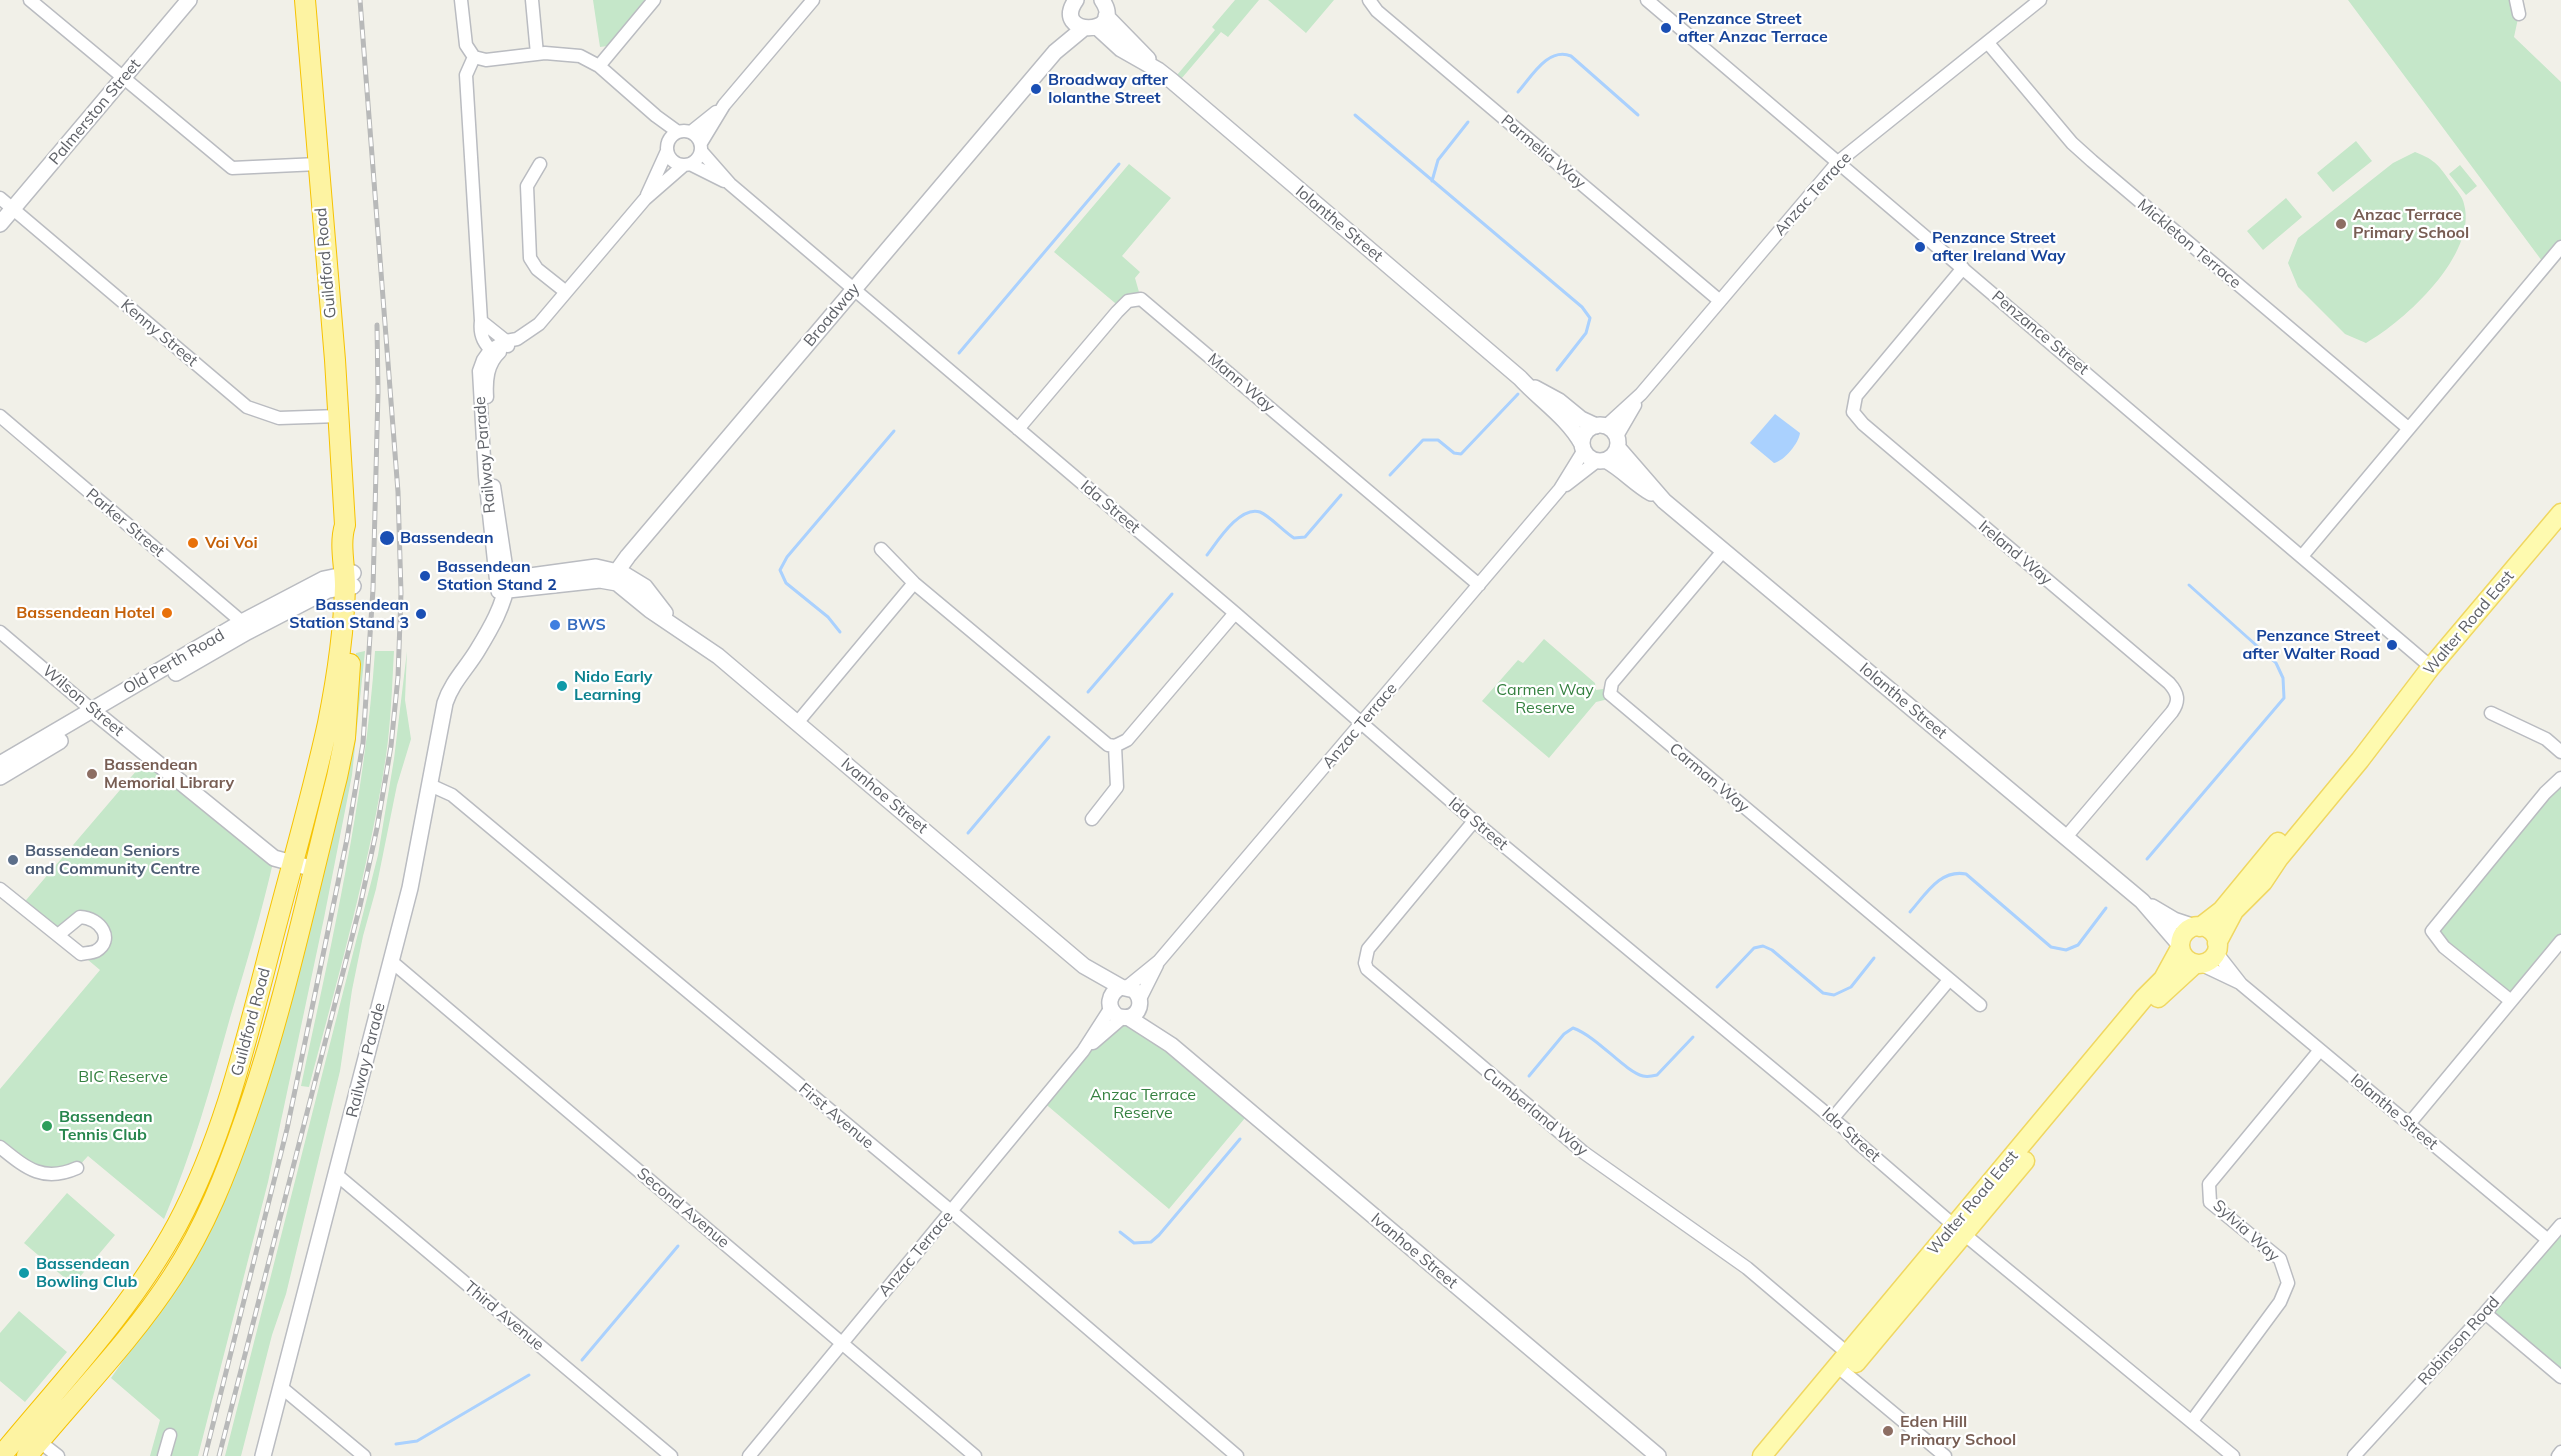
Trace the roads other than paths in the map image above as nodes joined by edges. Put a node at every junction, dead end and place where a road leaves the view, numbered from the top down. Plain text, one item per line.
1 (30, 0) edge
2 (189, 0) edge
3 (305, 0) edge
4 (461, 0) edge
5 (532, 0) edge
6 (654, 0) edge
7 (813, 0) edge
8 (1369, 0) edge
9 (1647, 0) edge
10 (2039, 0) edge
11 (2516, 0) edge
12 (1089, 10) edge
13 (2519, 14) dead end
14 (1988, 43) junction
15 (537, 54) junction
16 (474, 57) junction
17 (599, 66) junction
18 (124, 78) junction
19 (724, 105) junction
20 (656, 116) junction
21 (678, 132) junction
22 (691, 132) junction
23 (701, 147) junction
24 (667, 148) junction
25 (1838, 162) junction
26 (318, 164) junction
27 (540, 164) dead end
28 (687, 164) junction
29 (730, 184) junction
30 (0, 198) edge
31 (645, 199) junction
32 (13, 209) junction
33 (0, 224) edge
34 (2561, 247) edge
35 (1963, 268) junction
36 (854, 289) junction
37 (566, 292) junction
38 (1720, 302) junction
39 (481, 321) junction
40 (511, 343) junction
41 (493, 353) junction
42 (1520, 378) junction
43 (0, 416) edge
44 (339, 416) junction
45 (2408, 428) junction
46 (1018, 429) junction
47 (1609, 434) junction
48 (1583, 447) junction
49 (1602, 461) junction
50 (1560, 489) junction
51 (1664, 501) junction
52 (2561, 513) edge
53 (881, 549) dead end
54 (1723, 551) junction
55 (2303, 555) junction
56 (614, 576) junction
57 (348, 580) junction
58 (914, 583) junction
59 (502, 585) junction
60 (1479, 585) junction
61 (1235, 613) junction
62 (245, 627) junction
63 (0, 632) edge
64 (2431, 667) junction
65 (96, 713) junction
66 (2491, 713) dead end
67 (797, 723) junction
68 (1361, 725) junction
69 (2378, 734) junction
70 (1115, 746) junction
71 (2561, 752) edge
72 (0, 764) edge
73 (0, 777) edge
74 (2561, 778) edge
75 (430, 785) junction
76 (1092, 819) dead end
77 (1474, 821) junction
78 (2066, 837) junction
79 (292, 863) junction
80 (314, 868) junction
81 (0, 889) edge
82 (2142, 901) junction
83 (2198, 927) junction
84 (58, 935) dead end
85 (2561, 941) edge
86 (2180, 946) junction
87 (2217, 947) junction
88 (391, 961) junction
89 (1159, 961) junction
90 (2198, 964) junction
91 (1084, 966) junction
92 (1950, 980) junction
93 (2241, 984) junction
94 (1124, 987) junction
95 (2511, 1001) junction
96 (1140, 1002) junction
97 (1980, 1005) dead end
98 (1118, 1012) junction
99 (1171, 1045) junction
100 (2320, 1050) junction
101 (1833, 1118) junction
102 (2409, 1124) junction
103 (0, 1147) edge
104 (77, 1168) dead end
105 (337, 1175) junction
106 (951, 1211) junction
107 (2561, 1224) edge
108 (1960, 1230) junction
109 (2548, 1240) junction
110 (2485, 1313) junction
111 (842, 1343) junction
112 (1848, 1364) junction
113 (2561, 1377) edge
114 (280, 1387) junction
115 (2192, 1421) junction
116 (24, 1428) junction
117 (170, 1435) dead end
118 (33, 1449) edge
119 (2561, 1452) edge
120 (1, 1456) edge
121 (57, 1456) edge
122 (164, 1456) edge
123 (263, 1456) edge
124 (364, 1456) edge
125 (671, 1456) edge
126 (749, 1456) edge
127 (975, 1456) edge
128 (1237, 1456) edge
129 (1658, 1456) edge
130 (1762, 1456) edge
131 (1777, 1456) edge
132 (1945, 1456) edge
133 (2233, 1456) edge
134 (2354, 1456) edge
135 (2558, 1456) edge

1 - 18 street
2 - 18 street, Palmerston Street
3 - 26 highway, Guildford Road
4 - 16 street
5 - 15 street
6 - 17 street
7 - 19 street
8 - 38 street, Parmelia Way
9 - 25 street, Penzance Street
10 - 14 street, Anzac Terrace
11 - 13 street
12 - 36 street, Broadway
12 - 42 street, Iolanthe Street
14 - 25 street, Anzac Terrace
14 - 45 street, Mickleton Terrace
15 - 16 street
15 - 17 street
16 - 39 street
17 - 20 street
18 - 26 street
18 - 32 street, Palmerston Street
19 - 22 street
19 - 23 street
20 - 21 street
20 - 24 street
21 - 22 street
21 - 24 street
22 - 23 street
23 - 28 street
23 - 29 street, Ida Street
24 - 28 street
24 - 31 street
25 - 35 street, Penzance Street
25 - 38 street, Anzac Terrace
26 - 44 highway, Guildford Road
27 - 37 street
28 - 29 street, Ida Street
28 - 31 street
29 - 36 street, Ida Street
30 - 32 street, Kenny Street
31 - 37 street
32 - 33 street, Palmerston Street
32 - 44 street, Kenny Street
34 - 45 street
35 - 55 street, Penzance Street
35 - 78 street, Ireland Way
36 - 46 street, Ida Street
36 - 56 street, Broadway
37 - 40 street
38 - 47 street, Anzac Terrace
39 - 40 street
39 - 41 street
40 - 41 street
41 - 59 street, Railway Parade
42 - 47 street, Iolanthe Street
42 - 48 street, Iolanthe Street
43 - 62 street, Parker Street
44 - 57 highway, Guildford Road
45 - 55 street
46 - 60 street, Mann Way
46 - 61 street, Ida Street
47 - 48 street
47 - 49 street
47 - 51 street, Iolanthe Street
48 - 49 street, Iolanthe Street
48 - 50 street, Anzac Terrace
49 - 50 street, Anzac Terrace
49 - 51 street, Iolanthe Street
50 - 60 street, Anzac Terrace
51 - 54 street, Iolanthe Street
52 - 64 main road, Walter Road East
53 - 58 street
54 - 78 street, Iolanthe Street
54 - 92 street, Carman Way
55 - 64 street, Penzance Street
56 - 59 street, Ivanhoe Street
56 - 67 street, Ivanhoe Street
57 - 62 street, Old Perth Road
57 - 79 highway, Guildford Road
57 - 80 highway, Guildford Road
58 - 67 street
58 - 70 street
59 - 75 street, Railway Parade
60 - 68 street, Anzac Terrace
61 - 68 street, Ida Street
61 - 70 street
62 - 65 street, Old Perth Road
63 - 65 street, Wilson Street
64 - 69 main road, Walter Road East
65 - 72 street, Old Perth Road
65 - 73 street, Old Perth Road
65 - 79 street, Wilson Street
66 - 71 street
67 - 91 street, Ivanhoe Street
68 - 77 street, Ida Street
68 - 89 street, Anzac Terrace
69 - 83 main road, Walter Road East
69 - 87 main road, Walter Road East
70 - 76 street
74 - 95 street
75 - 88 street, Railway Parade
75 - 106 street, First Avenue
77 - 101 street, Ida Street
77 - 112 street, Cumberland Way
78 - 82 street, Iolanthe Street
79 - 80 street, Wilson Street
79 - 116 highway, Guildford Road
80 - 118 highway, Guildford Road
81 - 84 street
82 - 83 street, Iolanthe Street
82 - 86 street, Iolanthe Street
83 - 86 main road
83 - 87 main road
85 - 95 street
86 - 90 main road
86 - 108 main road, Walter Road East
87 - 90 main road
87 - 93 street, Iolanthe Street
88 - 105 street, Railway Parade
88 - 111 street, Second Avenue
89 - 94 street, Anzac Terrace
89 - 96 street, Anzac Terrace
90 - 93 street, Iolanthe Street
90 - 108 main road, Walter Road East
91 - 94 street, Ivanhoe Street
91 - 98 street, Ivanhoe Street
92 - 97 street, Carman Way
92 - 101 street
93 - 100 street, Iolanthe Street
94 - 96 street
94 - 98 street
95 - 102 street
96 - 98 street
96 - 99 street, Ivanhoe Street
98 - 99 street, Ivanhoe Street
98 - 106 street, Anzac Terrace
99 - 129 street, Ivanhoe Street
100 - 102 street, Iolanthe Street
100 - 115 street, Sylvia Way
101 - 108 street, Ida Street
102 - 109 street, Iolanthe Street
103 - 104 street
105 - 114 street, Railway Parade
105 - 125 street, Third Avenue
106 - 111 street, Anzac Terrace
106 - 128 street, First Avenue
107 - 109 street, Robinson Road
108 - 112 main road, Walter Road East
108 - 115 street, Ida Street
109 - 110 street, Robinson Road
110 - 113 street
110 - 134 street, Robinson Road
111 - 126 street, Anzac Terrace
111 - 127 street, Second Avenue
112 - 130 main road, Walter Road East
112 - 131 main road, Walter Road East
112 - 132 street
114 - 123 street, Railway Parade
114 - 124 street
115 - 133 street, Ida Street
116 - 118 street
116 - 120 highway, Guildford Road
117 - 122 street
118 - 121 street
119 - 135 street

